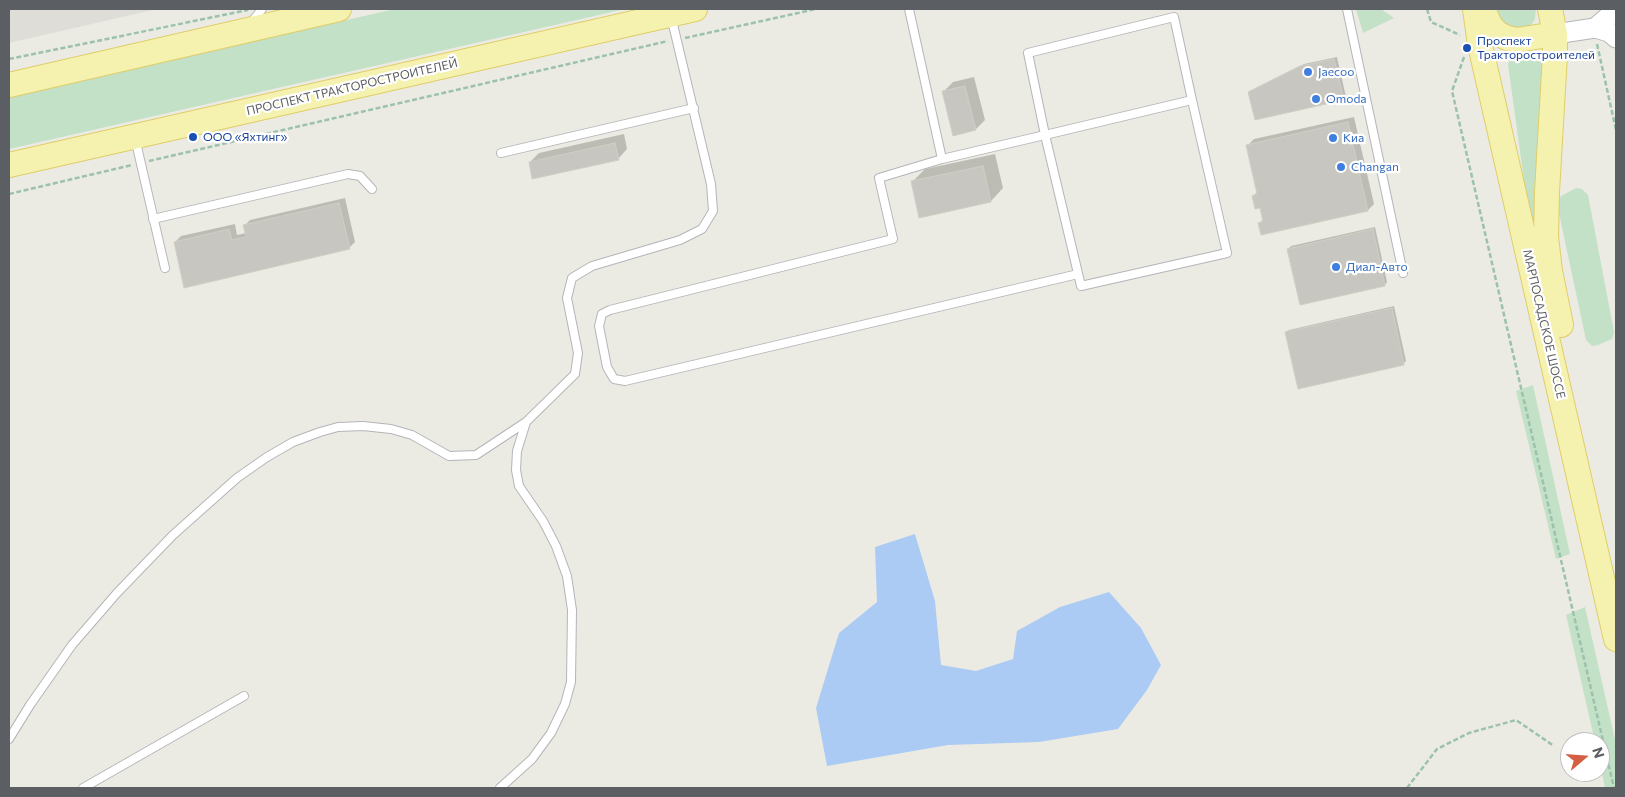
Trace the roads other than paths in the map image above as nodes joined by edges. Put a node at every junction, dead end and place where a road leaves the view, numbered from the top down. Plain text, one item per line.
1 (262, 9) edge
2 (339, 9) edge
3 (695, 9) edge
4 (908, 9) edge
5 (1347, 9) edge
6 (1475, 9) edge
7 (1483, 9) edge
8 (1550, 9) edge
9 (1616, 10) edge
10 (670, 12) edge
11 (250, 20) edge
12 (1555, 34) junction
13 (1596, 36) junction
14 (1616, 38) edge
15 (9, 85) edge
16 (1192, 100) junction
17 (694, 108) junction
18 (1045, 135) junction
19 (134, 136) junction
20 (501, 153) dead end
21 (942, 159) junction
22 (9, 165) edge
23 (372, 189) dead end
24 (153, 219) junction
25 (165, 268) dead end
26 (1404, 273) dead end
27 (1078, 274) junction
28 (526, 422) junction
29 (1616, 567) edge
30 (1616, 639) edge
31 (244, 696) dead end
32 (9, 739) edge
33 (83, 788) edge
34 (500, 788) edge

1 - 11 lane
2 - 11 main road
3 - 10 main road, ПРОСПЕКТ ТРАКТОРОСТРОИТЕЛЕЙ
4 - 21 lane
5 - 26 lane
6 - 30 main road, МАРПОСАДСКОЕ ШОССЕ
7 - 12 main road
8 - 12 main road, МАРПОСАДСКОЕ ШОССЕ
9 - 13 street
10 - 17 lane
10 - 19 main road, ПРОСПЕКТ ТРАКТОРОСТРОИТЕЛЕЙ
11 - 15 main road
12 - 13 street
12 - 29 main road, МАРПОСАДСКОЕ ШОССЕ
13 - 14 street
16 - 18 lane
16 - 18 lane
16 - 27 lane
17 - 20 lane
17 - 28 lane
18 - 21 lane
18 - 27 lane
19 - 22 main road, ПРОСПЕКТ ТРАКТОРОСТРОИТЕЛЕЙ
19 - 24 lane
21 - 27 lane
23 - 24 lane
24 - 25 lane
28 - 32 lane
28 - 34 lane
31 - 33 lane

